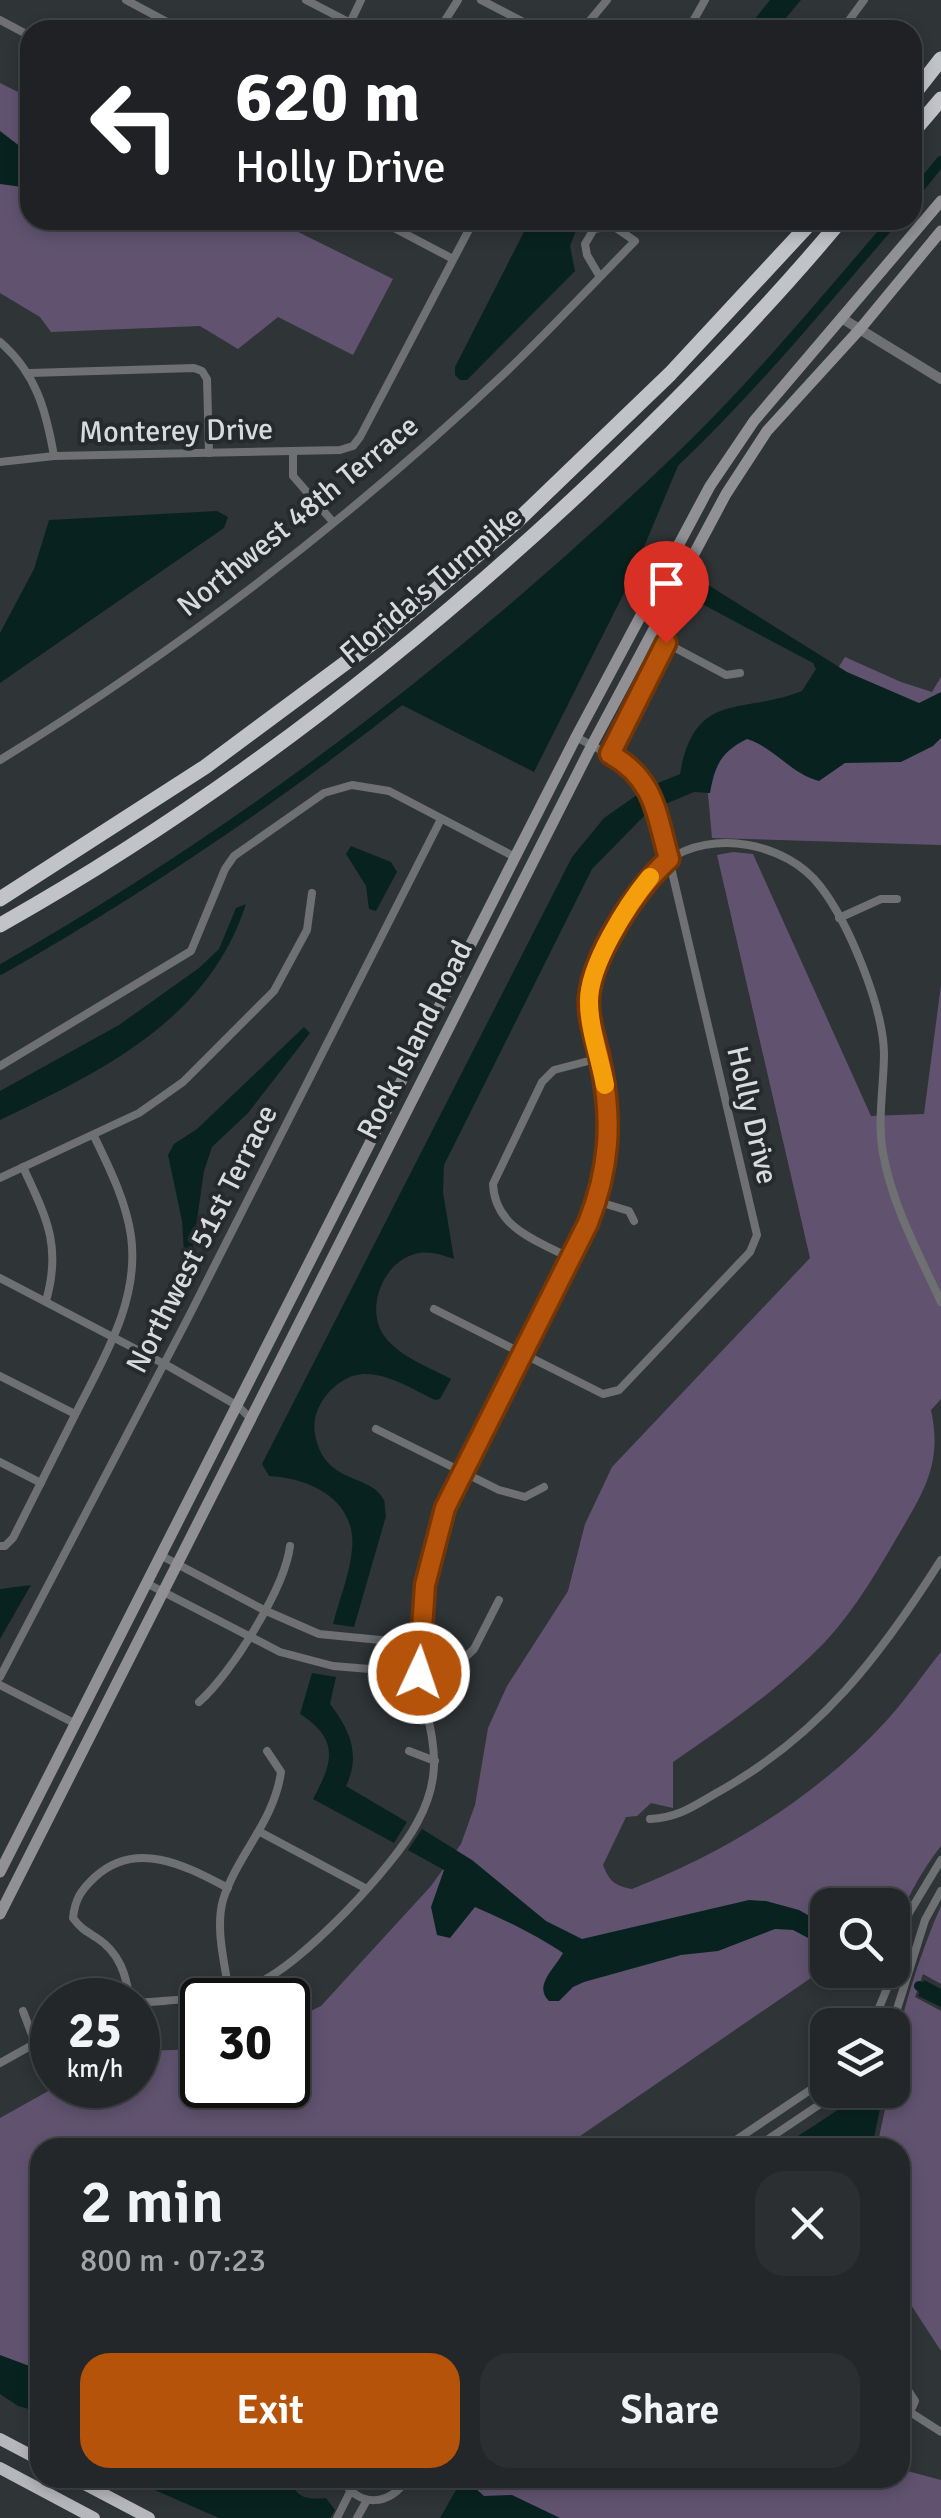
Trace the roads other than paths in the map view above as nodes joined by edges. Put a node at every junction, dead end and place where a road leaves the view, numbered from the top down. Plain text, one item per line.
1 (126, 0) edge
2 (306, 0) edge
3 (481, 0) edge
4 (607, 0) edge
5 (163, 20) edge
6 (344, 20) edge
7 (519, 20) edge
8 (590, 20) edge
9 (941, 59) edge
10 (922, 83) edge
11 (941, 99) edge
12 (922, 121) edge
13 (941, 201) edge
14 (922, 224) edge
15 (398, 230) edge
16 (469, 230) edge
17 (593, 230) edge
18 (620, 230) edge
19 (804, 230) edge
20 (832, 230) edge
21 (917, 230) edge
22 (941, 231) edge
23 (453, 259) junction
24 (600, 277) junction
25 (843, 320) junction
26 (860, 329) junction
27 (0, 342) edge
28 (30, 374) junction
29 (941, 379) edge
30 (744, 435) junction
31 (757, 445) junction
32 (293, 451) junction
33 (209, 453) junction
34 (54, 456) junction
35 (0, 462) edge
36 (333, 522) junction
37 (740, 673) dead end
38 (576, 737) junction
39 (592, 745) junction
40 (610, 754) junction
41 (0, 760) edge
42 (441, 820) junction
43 (515, 858) junction
44 (669, 859) junction
45 (312, 893) dead end
46 (0, 899) edge
47 (898, 899) dead end
48 (839, 918) junction
49 (0, 925) edge
50 (600, 1058) junction
51 (0, 1066) edge
52 (94, 1136) junction
53 (22, 1167) junction
54 (0, 1178) edge
55 (596, 1201) junction
56 (634, 1221) dead end
57 (570, 1258) junction
58 (0, 1278) edge
59 (46, 1301) junction
60 (941, 1302) edge
61 (434, 1309) dead end
62 (115, 1336) junction
63 (523, 1354) junction
64 (163, 1364) junction
65 (0, 1376) edge
66 (238, 1406) junction
67 (76, 1414) junction
68 (252, 1420) junction
69 (376, 1429) dead end
70 (0, 1462) edge
71 (462, 1473) junction
72 (41, 1483) junction
73 (544, 1488) dead end
74 (2, 1546) edge
75 (290, 1546) dead end
76 (162, 1556) junction
77 (941, 1560) edge
78 (179, 1565) junction
79 (148, 1584) junction
80 (165, 1593) junction
81 (499, 1600) dead end
82 (264, 1610) junction
83 (250, 1638) junction
84 (421, 1644) junction
85 (419, 1673) junction
86 (0, 1676) edge
87 (0, 1685) edge
88 (199, 1702) dead end
89 (76, 1724) junction
90 (267, 1751) dead end
91 (409, 1751) dead end
92 (435, 1760) junction
93 (650, 1818) dead end
94 (260, 1832) junction
95 (941, 1860) edge
96 (0, 1872) edge
97 (228, 1888) junction
98 (365, 1888) junction
99 (941, 1891) edge
100 (0, 1914) edge
101 (126, 1978) edge
102 (227, 1978) edge
103 (266, 1978) edge
104 (879, 2008) edge
105 (897, 2008) edge
106 (23, 2011) dead end
107 (30, 2030) edge
108 (30, 2046) edge
109 (0, 2063) edge
110 (810, 2090) edge
111 (814, 2108) edge
112 (739, 2138) edge
113 (770, 2138) edge
114 (910, 2393) edge
115 (910, 2412) joint
116 (941, 2432) edge
117 (0, 2439) edge
118 (30, 2455) edge
119 (0, 2468) edge
120 (30, 2484) edge
121 (38, 2488) edge
122 (91, 2488) edge
123 (348, 2488) edge
124 (401, 2488) edge
125 (350, 2492) junction
126 (367, 2500) junction
127 (94, 2518) edge
128 (149, 2518) edge
129 (337, 2518) edge
130 (357, 2518) edge

1 - 5 street
2 - 6 street
3 - 7 street
4 - 8 street
9 - 10 highway
11 - 12 highway
13 - 14 main road, Rock Island Road
15 - 23 street
16 - 23 street
17 - 24 street, Northwest 48th Terrace
18 - 24 street, Northwest 48th Terrace
19 - 46 highway, Florida's Turnpike
20 - 49 highway, Florida's Turnpike
21 - 25 main road, Rock Island Road
22 - 26 main road, Rock Island Road
23 - 32 street, Monterey Drive
24 - 36 street, Northwest 48th Terrace
25 - 26 street
25 - 30 main road, Rock Island Road
26 - 29 street
26 - 31 main road, Rock Island Road
27 - 28 street
28 - 33 street
28 - 34 street
30 - 31 main road
30 - 38 main road, Rock Island Road
31 - 39 main road, Rock Island Road
32 - 33 street, Monterey Drive
32 - 36 street
33 - 34 street, Monterey Drive
34 - 35 street, Monterey Drive
36 - 41 street, Northwest 48th Terrace
37 - 40 street
38 - 39 street, Holly Drive
38 - 43 main road, Rock Island Road
39 - 40 street, Holly Drive
39 - 68 main road, Rock Island Road
40 - 44 street, Holly Drive
42 - 43 street
42 - 51 street
42 - 64 street, Northwest 51st Terrace
43 - 66 main road, Rock Island Road
44 - 48 street
44 - 50 street
44 - 63 street, Holly Drive
45 - 52 street
47 - 48 street
48 - 60 street
50 - 55 street
50 - 57 street
52 - 53 street
52 - 62 street
53 - 54 street
53 - 59 street
55 - 56 street
55 - 57 street
57 - 63 street
58 - 59 street
59 - 62 street
61 - 63 street
62 - 64 street
62 - 67 street
63 - 71 street
64 - 66 street
64 - 86 street, Northwest 51st Terrace
65 - 67 street
66 - 68 street
66 - 76 main road, Rock Island Road
67 - 72 street
68 - 78 main road, Rock Island Road
69 - 71 street
70 - 72 street
71 - 73 street
71 - 84 street
72 - 74 street
75 - 82 street
76 - 78 street
76 - 79 main road, Rock Island Road
77 - 93 street
78 - 80 main road, Rock Island Road
78 - 82 street
79 - 80 street
79 - 89 main road, Rock Island Road
80 - 83 street
80 - 100 main road, Rock Island Road
81 - 85 street
82 - 83 street
82 - 84 street
83 - 85 street
83 - 88 street
84 - 85 street
85 - 92 street
87 - 89 street
89 - 96 main road, Rock Island Road
90 - 94 street
91 - 92 street
92 - 98 street
94 - 97 street
94 - 98 street
95 - 104 street
97 - 101 street
97 - 102 street
98 - 103 street
99 - 105 street
106 - 107 street
108 - 109 street
110 - 112 street
111 - 113 street
114 - 115 street
115 - 116 street
117 - 118 highway
119 - 120 highway
121 - 127 highway
122 - 128 highway
123 - 125 street
124 - 126 street
125 - 126 street
125 - 129 street
126 - 130 street

